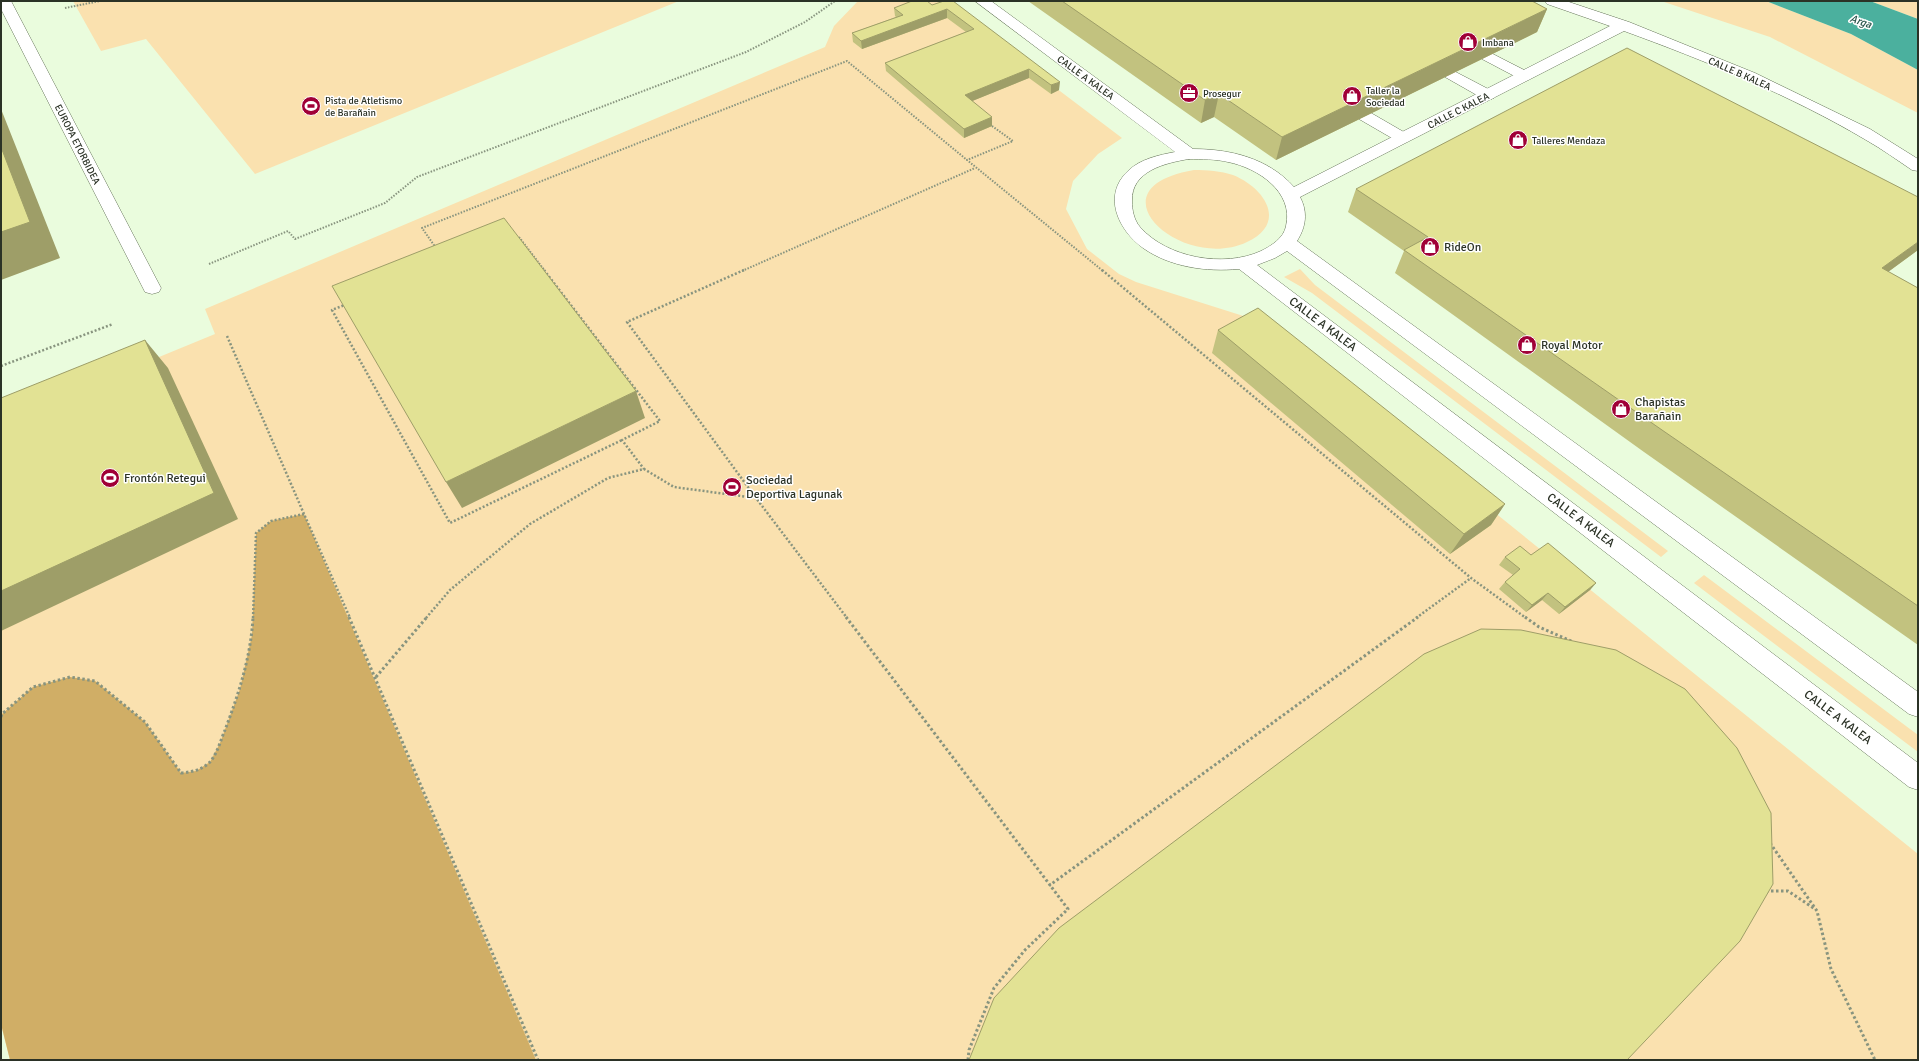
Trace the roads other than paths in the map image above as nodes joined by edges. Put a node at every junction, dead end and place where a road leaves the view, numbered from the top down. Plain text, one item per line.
1 (4, 1) edge
2 (982, 1) edge
3 (1552, 1) edge
4 (1624, 25) junction
5 (1487, 56) edge
6 (1450, 74) edge
7 (1525, 76) junction
8 (1488, 95) junction
9 (1365, 116) edge
10 (1403, 138) junction
11 (1190, 154) junction
12 (1918, 166) edge
13 (1292, 195) junction
14 (1287, 242) junction
15 (1244, 263) junction
16 (152, 288) dead end
17 (1918, 706) edge
18 (1918, 778) edge

1 - 16 street, EUROPA ETORBIDEA
2 - 11 street, CALLE A KALEA
3 - 4 street, CALLE B KALEA
4 - 7 street, CALLE C KALEA
4 - 12 street, CALLE B KALEA
5 - 7 street
6 - 8 street
7 - 8 street, CALLE C KALEA
8 - 10 street, CALLE C KALEA
9 - 10 street
10 - 13 street, CALLE C KALEA
11 - 13 street
11 - 15 street
13 - 14 street
14 - 15 street
14 - 17 street
15 - 18 street, CALLE A KALEA

